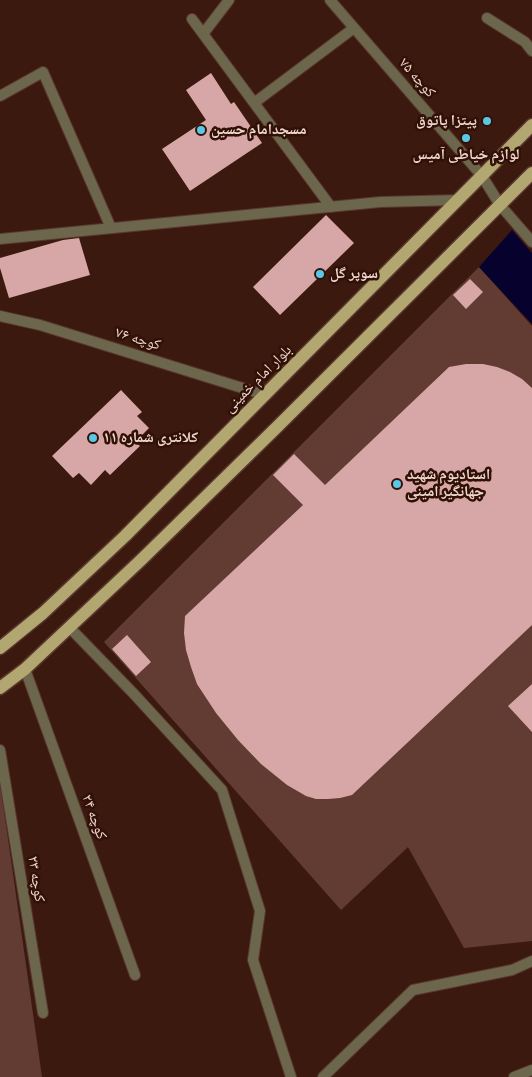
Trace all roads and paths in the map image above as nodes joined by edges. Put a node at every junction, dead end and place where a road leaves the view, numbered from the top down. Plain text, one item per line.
1 (230, 0) edge
2 (330, 0) edge
3 (487, 18) dead end
4 (192, 19) dead end
5 (354, 28) junction
6 (203, 34) junction
7 (532, 51) edge
8 (0, 96) edge
9 (254, 103) junction
10 (532, 125) edge
11 (532, 174) edge
12 (482, 176) junction
13 (458, 200) junction
14 (500, 205) junction
15 (331, 207) junction
16 (111, 228) junction
17 (0, 238) edge
18 (532, 242) edge
19 (0, 316) edge
20 (266, 395) junction
21 (70, 628) junction
22 (0, 648) edge
23 (25, 669) junction
24 (0, 688) edge
25 (0, 750) edge
26 (532, 961) edge
27 (135, 975) dead end
28 (43, 1013) dead end
29 (532, 1070) edge
30 (291, 1077) edge
31 (323, 1077) edge
32 (514, 1077) edge

1 - 6 street
2 - 5 street, کوچه ۷۵
3 - 7 street
4 - 6 street
5 - 9 street
5 - 12 street, کوچه ۷۵
6 - 9 street
8 - 16 street
9 - 15 street
10 - 12 main road, بلوار امام خمینی
11 - 14 main road
12 - 13 main road, بلوار امام خمینی
12 - 14 street, کوچه ۷۵
13 - 15 street
13 - 20 main road, بلوار امام خمینی
14 - 18 street, کوچه ۷۵
14 - 21 main road
15 - 16 street
16 - 17 street
19 - 20 street, کوچه ۷۶
20 - 22 main road, بلوار امام خمینی
21 - 23 main road
21 - 30 street
23 - 24 main road
23 - 27 street, کوچه ۲۴
25 - 28 street, کوچه ۲۳
26 - 31 street
29 - 32 street

